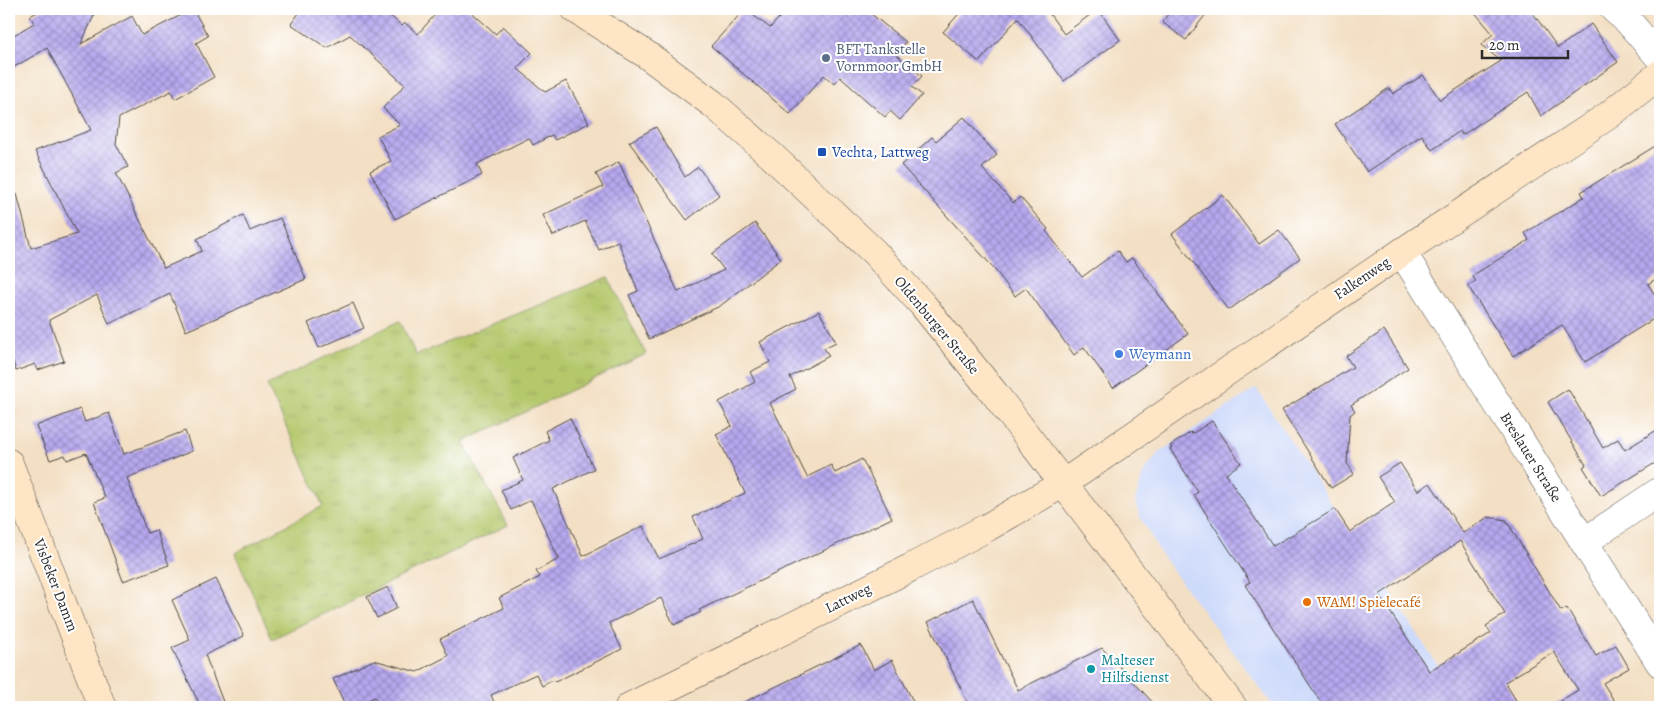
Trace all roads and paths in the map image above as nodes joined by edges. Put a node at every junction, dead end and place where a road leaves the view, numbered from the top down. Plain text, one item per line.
1 (575, 9) edge
2 (1614, 9) edge
3 (1660, 58) edge
4 (1660, 74) edge
5 (1402, 252) junction
6 (11, 475) edge
7 (1064, 483) junction
8 (1660, 491) edge
9 (1584, 542) junction
10 (1660, 663) edge
11 (102, 707) edge
12 (629, 707) edge
13 (1233, 707) edge

1 - 7 main road, Oldenburger Straße
2 - 3 street
4 - 5 main road, Falkenweg
5 - 7 main road, Falkenweg
5 - 9 street, Breslauer Straße
6 - 11 main road, Visbeker Damm
7 - 12 main road, Lattweg
7 - 13 main road, Oldenburger Straße
8 - 9 street
9 - 10 street, Breslauer Straße

